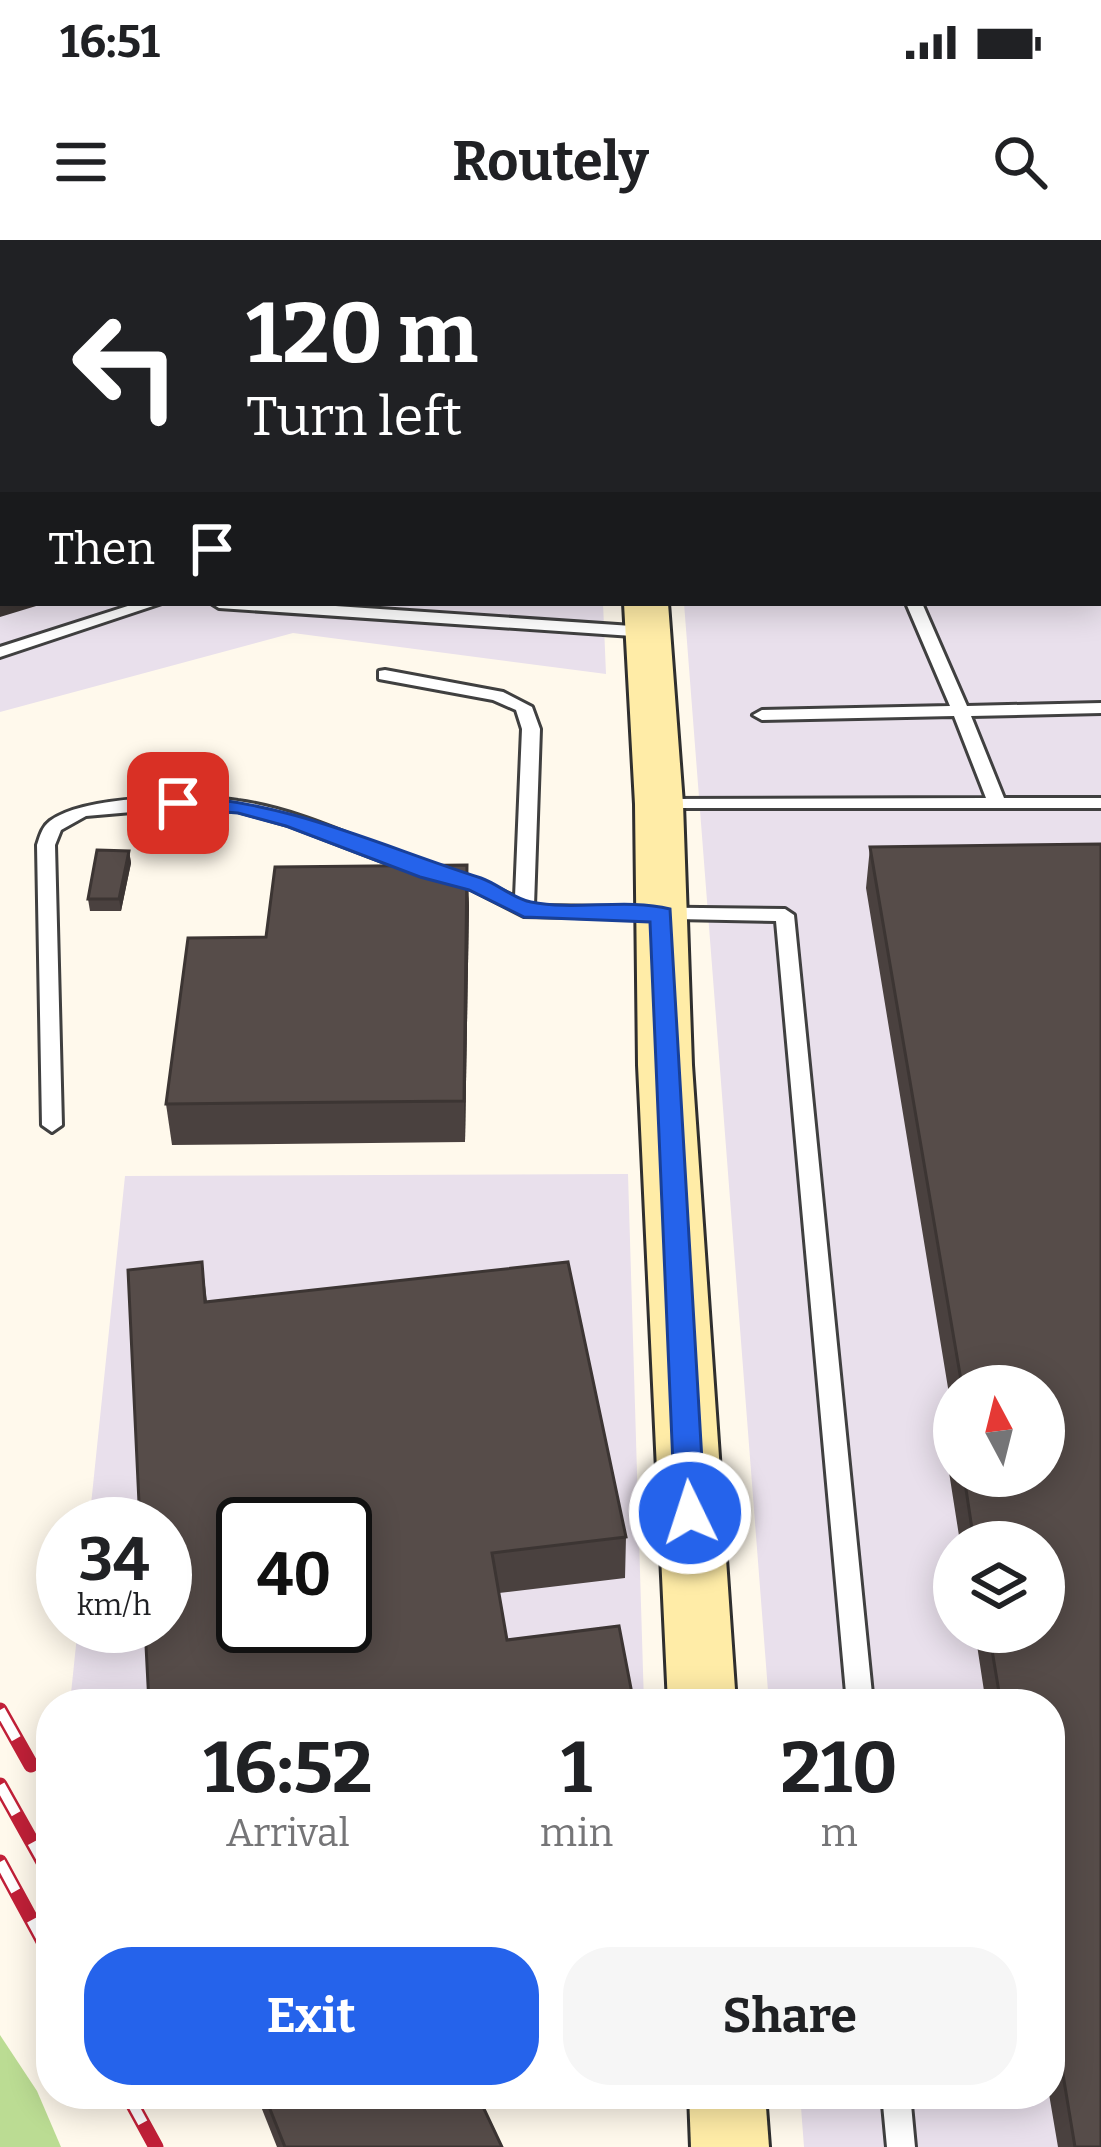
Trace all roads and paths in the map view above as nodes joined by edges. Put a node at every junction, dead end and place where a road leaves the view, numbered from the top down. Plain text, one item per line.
1 (145, 606) edge
2 (289, 606) edge
3 (915, 606) edge
4 (335, 608) edge
5 (646, 618) edge
6 (0, 652) edge
7 (386, 675) dead end
8 (1101, 708) edge
9 (960, 710) junction
10 (762, 715) dead end
11 (997, 803) junction
12 (1101, 803) edge
13 (659, 804) junction
14 (524, 910) junction
15 (662, 914) junction
16 (52, 1125) dead end
17 (701, 1689) edge
18 (859, 1689) edge
19 (728, 2109) edge
20 (897, 2109) edge
21 (730, 2147) edge
22 (901, 2147) edge

1 - 6 lane
2 - 4 lane
3 - 9 lane
4 - 5 lane
5 - 13 street
7 - 14 lane
8 - 9 lane
9 - 10 lane
9 - 11 lane
11 - 12 lane
11 - 13 lane
13 - 15 street
14 - 15 lane
14 - 16 lane
15 - 17 street
15 - 18 lane
19 - 21 street
20 - 22 lane

